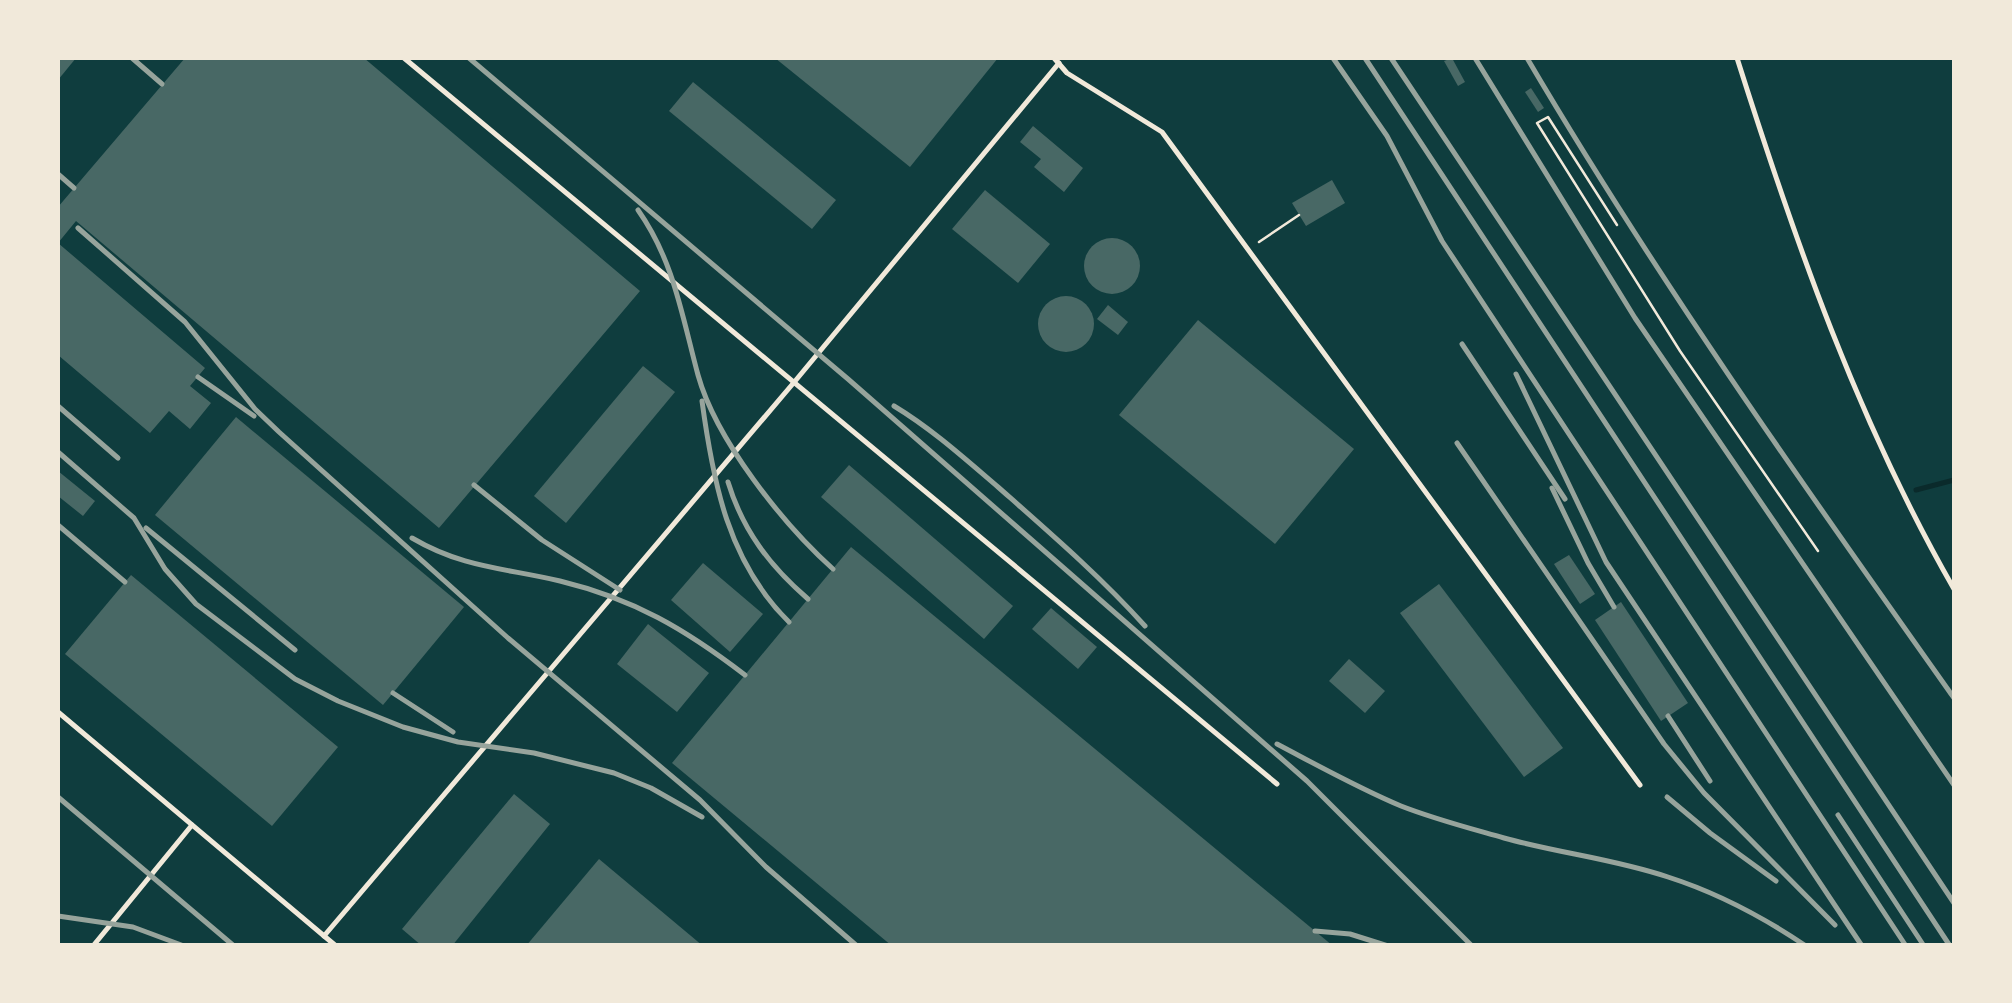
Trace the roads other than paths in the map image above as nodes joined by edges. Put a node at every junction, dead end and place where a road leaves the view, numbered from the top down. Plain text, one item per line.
1 (404, 58) edge
2 (1737, 58) edge
3 (1056, 60) edge
4 (796, 380) junction
5 (1954, 588) edge
6 (58, 712) edge
7 (1277, 784) dead end
8 (1640, 785) dead end
9 (192, 825) junction
10 (324, 936) junction
11 (93, 946) edge
12 (336, 946) edge

1 - 4 lane
2 - 5 lane
3 - 4 lane
3 - 8 lane
4 - 7 lane
4 - 10 lane
6 - 9 lane
9 - 10 lane
9 - 11 lane
10 - 12 lane

